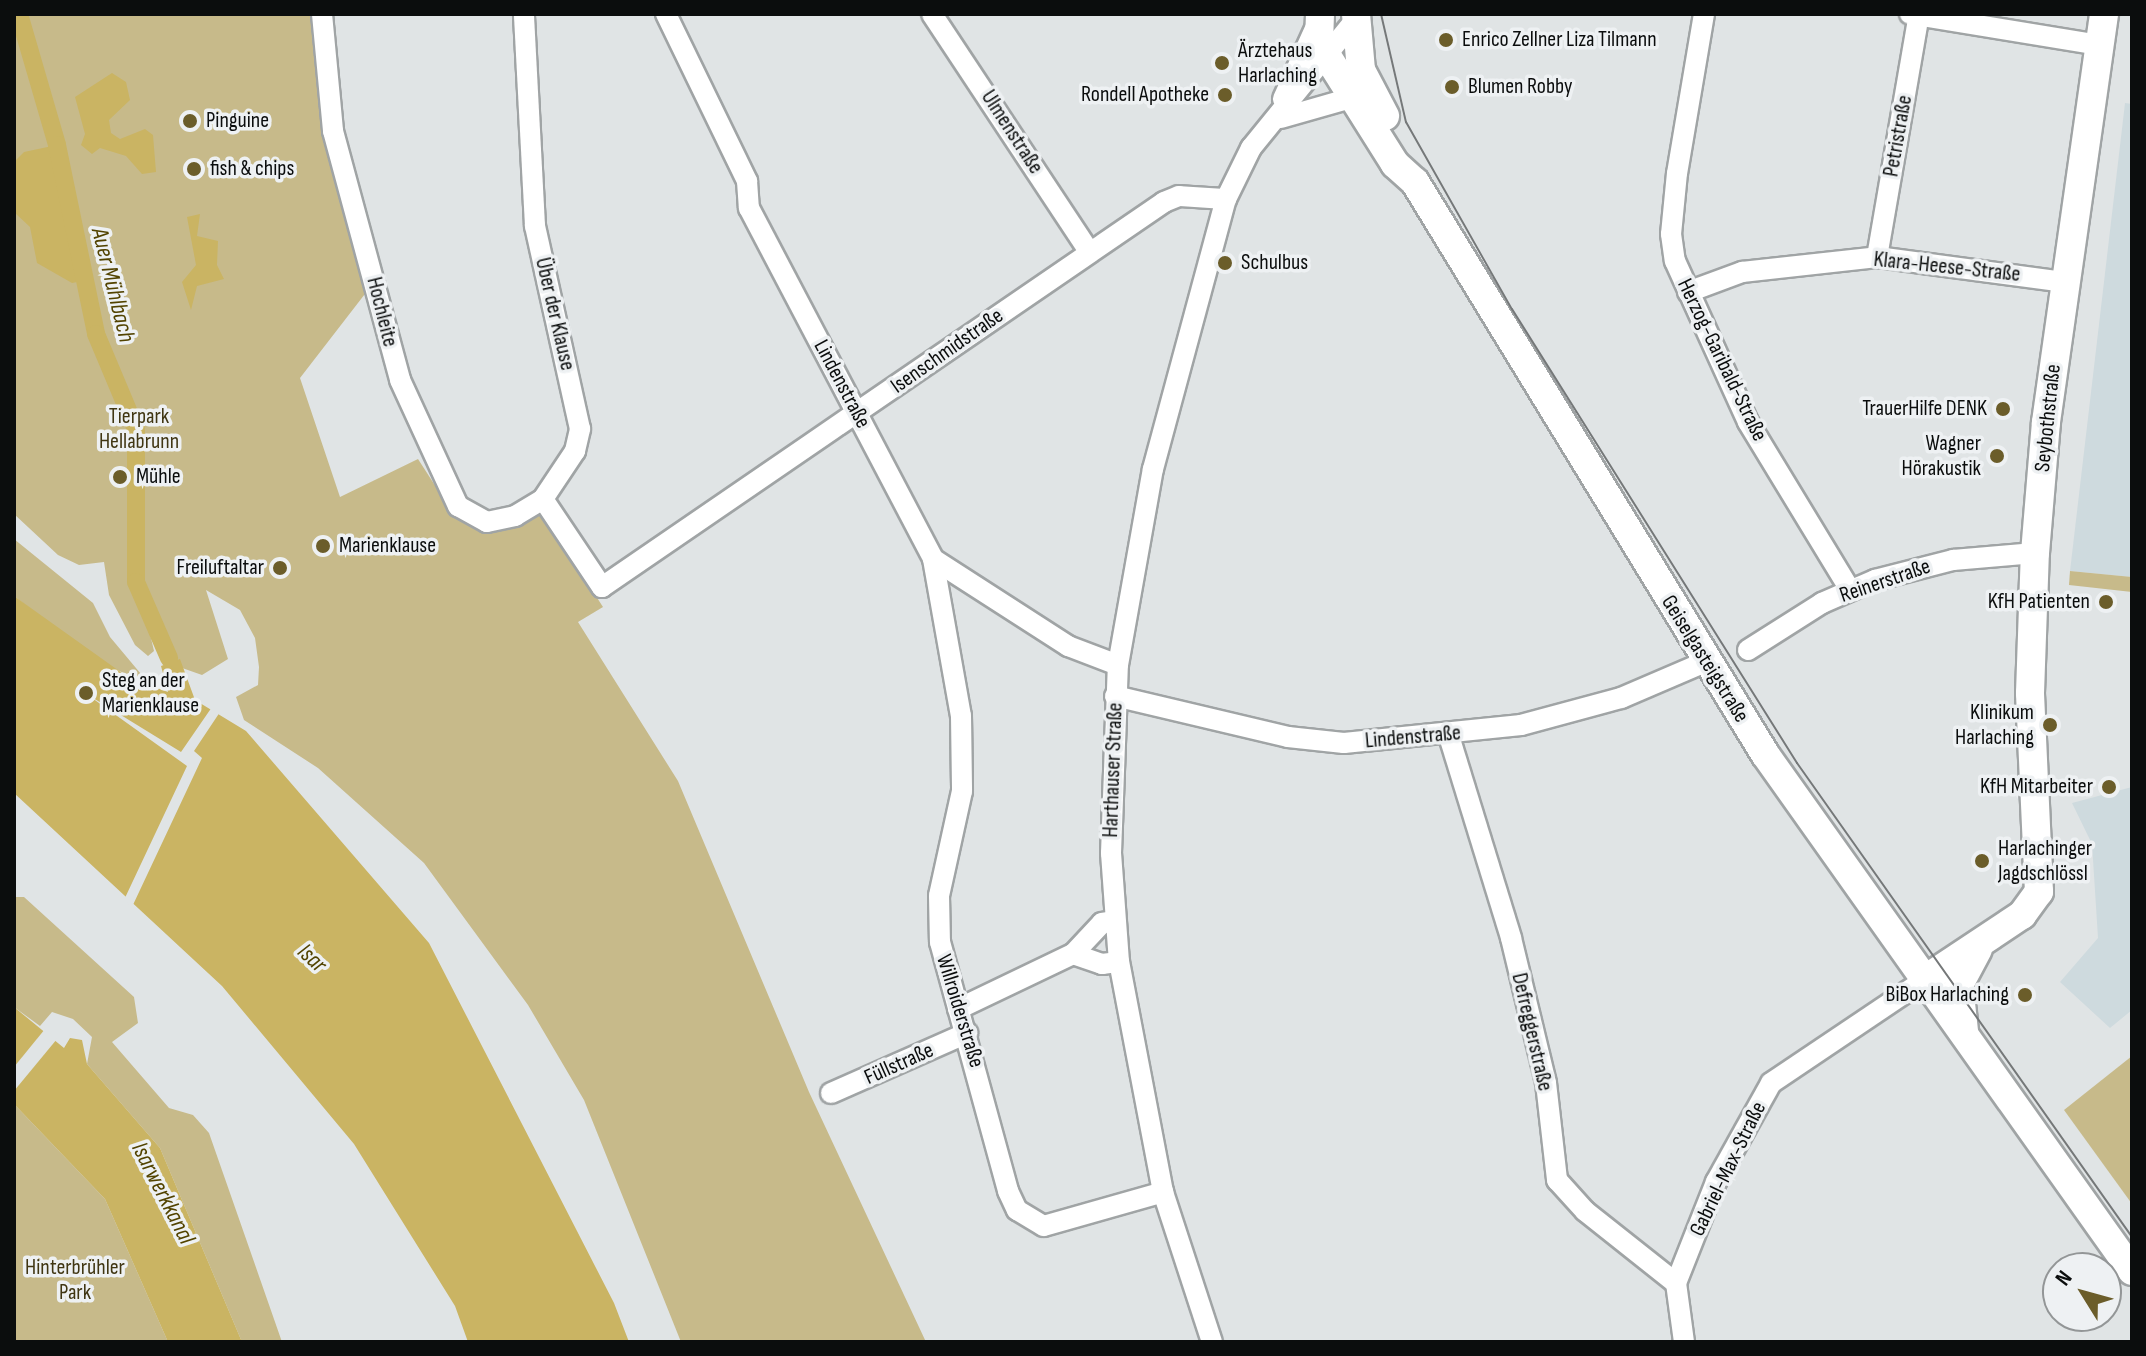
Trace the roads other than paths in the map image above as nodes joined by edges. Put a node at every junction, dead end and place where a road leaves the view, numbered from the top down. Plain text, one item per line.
1 (322, 14) edge
2 (524, 14) edge
3 (666, 14) edge
4 (932, 14) edge
5 (1704, 14) edge
6 (2104, 14) edge
7 (1915, 15) edge
8 (1331, 26) edge
9 (2099, 45) junction
10 (1354, 97) junction
11 (1273, 121) junction
12 (1415, 182) junction
13 (1226, 199) junction
14 (1089, 251) junction
15 (1877, 257) junction
16 (2065, 282) junction
17 (1688, 292) junction
18 (858, 414) junction
19 (543, 499) junction
20 (2035, 553) junction
21 (933, 559) junction
22 (1850, 590) junction
23 (1748, 650) dead end
24 (1705, 662) junction
25 (1118, 665) junction
26 (1115, 696) junction
27 (1449, 736) junction
28 (1114, 921) junction
29 (1982, 944) junction
30 (1073, 954) junction
31 (1119, 962) junction
32 (1924, 980) junction
33 (958, 1009) junction
34 (967, 1033) junction
35 (1965, 1039) junction
36 (831, 1093) dead end
37 (1163, 1192) junction
38 (2132, 1271) edge
39 (1676, 1283) junction
40 (1212, 1342) edge
41 (1684, 1342) edge

1 - 19 street, Hochleite
2 - 19 street, Über der Klause
3 - 18 street, Lindenstraße
4 - 14 street, Ulmenstraße
5 - 17 street, Herzog-Garibald-Straße
6 - 9 main road, Seybothstraße
7 - 9 street
7 - 15 street, Petristraße
8 - 10 main road, Geiselgasteigstraße
8 - 11 street
8 - 11 street
8 - 12 main road
9 - 16 main road, Seybothstraße
10 - 11 street
10 - 12 main road, Geiselgasteigstraße
11 - 13 street
12 - 24 main road, Geiselgasteigstraße
13 - 14 street, Isenschmidstraße
13 - 25 street, Harthauser Straße
14 - 18 street, Isenschmidstraße
15 - 16 street, Klara-Heese-Straße
15 - 17 street, Klara-Heese-Straße
16 - 20 main road, Seybothstraße
17 - 22 street, Herzog-Garibald-Straße
18 - 19 street, Isenschmidstraße
18 - 21 street, Lindenstraße
20 - 22 street, Reinerstraße
20 - 29 main road, Seybothstraße
21 - 25 street, Lindenstraße
21 - 33 street, Willroiderstraße
22 - 23 street, Reinerstraße
24 - 27 street, Lindenstraße
24 - 32 main road, Geiselgasteigstraße
25 - 26 street, Harthauser Straße
26 - 27 street, Lindenstraße
26 - 28 street, Harthauser Straße
27 - 39 street, Defreggerstraße
28 - 30 street
28 - 31 street, Harthauser Straße
29 - 32 main road
29 - 35 main road
30 - 31 street
30 - 33 street
31 - 37 street, Harthauser Straße
32 - 35 main road, Geiselgasteigstraße
32 - 39 street, Gabriel-Max-Straße
33 - 34 street, Willroiderstraße
34 - 36 street, Füllstraße
34 - 37 street, Willroiderstraße
35 - 38 main road, Geiselgasteigstraße
37 - 40 street, Harthauser Straße
39 - 41 street, Gabriel-Max-Straße

